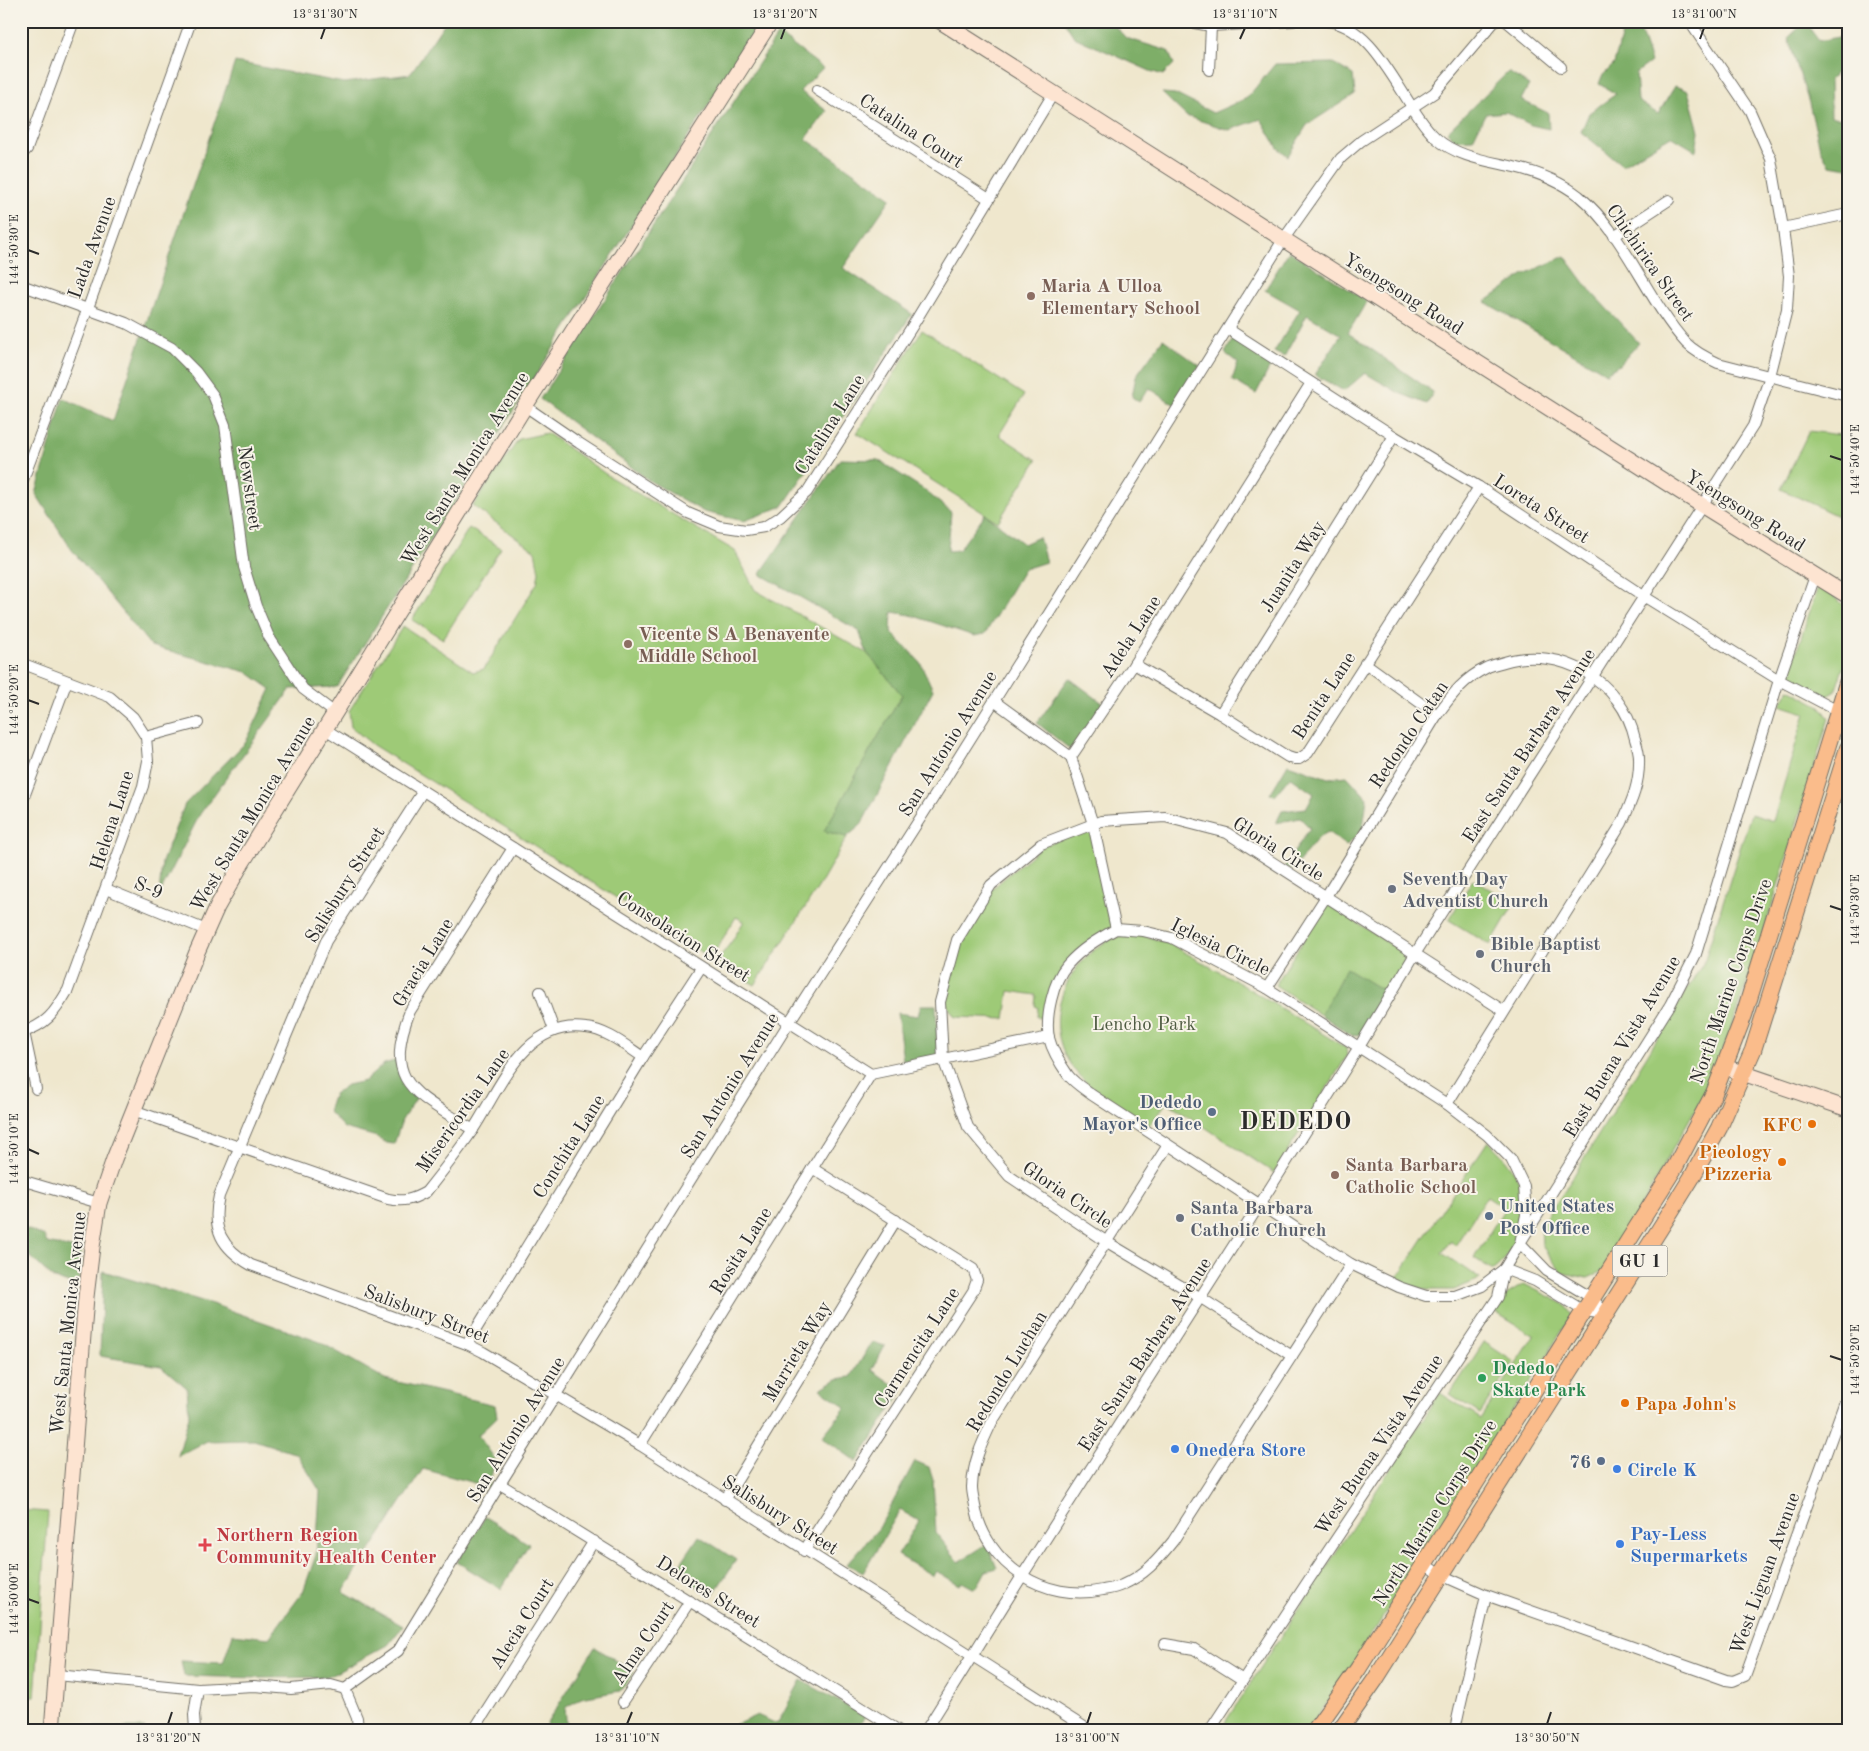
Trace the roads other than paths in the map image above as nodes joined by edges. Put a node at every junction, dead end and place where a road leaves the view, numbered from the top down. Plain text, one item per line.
1 (74, 21) edge
2 (191, 21) edge
3 (772, 21) edge
4 (940, 21) edge
5 (1183, 21) edge
6 (1293, 21) edge
7 (1325, 21) edge
8 (1495, 21) edge
9 (1506, 21) edge
10 (1689, 21) edge
11 (1212, 26) junction
12 (1561, 67) dead end
13 (1209, 70) dead end
14 (817, 90) dead end
15 (1053, 94) junction
16 (1411, 107) junction
17 (21, 155) edge
18 (989, 199) junction
19 (1669, 200) dead end
20 (1848, 214) edge
21 (1783, 228) junction
22 (1614, 236) junction
23 (1284, 240) junction
24 (21, 285) edge
25 (88, 308) junction
26 (1228, 330) junction
27 (1770, 376) junction
28 (1311, 382) junction
29 (1843, 395) dead end
30 (525, 406) junction
31 (1394, 436) junction
32 (21, 485) edge
33 (1479, 487) junction
34 (1703, 506) junction
35 (1815, 576) junction
36 (1848, 596) edge
37 (1645, 597) junction
38 (21, 663) edge
39 (1365, 663) junction
40 (1134, 664) junction
41 (1593, 676) junction
42 (1779, 680) junction
43 (1848, 680) edge
44 (67, 681) junction
45 (994, 701) junction
46 (1838, 711) junction
47 (335, 713) junction
48 (1220, 714) junction
49 (1437, 715) junction
50 (198, 723) dead end
51 (325, 729) junction
52 (146, 738) junction
53 (1848, 748) edge
54 (1071, 757) junction
55 (423, 791) junction
56 (21, 805) edge
57 (1093, 824) junction
58 (513, 848) junction
59 (106, 889) junction
60 (1325, 898) junction
61 (1116, 928) junction
62 (206, 930) junction
63 (1415, 954) junction
64 (701, 968) junction
65 (1267, 988) junction
66 (540, 992) dead end
67 (1504, 1011) junction
68 (790, 1021) junction
69 (554, 1030) junction
70 (23, 1033) edge
71 (1049, 1038) junction
72 (1359, 1047) junction
73 (644, 1057) junction
74 (943, 1059) junction
75 (1725, 1067) junction
76 (1744, 1073) junction
77 (871, 1074) junction
78 (36, 1089) dead end
79 (1447, 1104) junction
80 (1848, 1108) edge
81 (133, 1110) junction
82 (472, 1130) junction
83 (1168, 1145) junction
84 (239, 1146) junction
85 (812, 1168) junction
86 (21, 1180) edge
87 (99, 1204) junction
88 (1260, 1204) junction
89 (896, 1220) junction
90 (1107, 1242) junction
91 (1520, 1243) junction
92 (1351, 1264) junction
93 (1504, 1269) junction
94 (1201, 1298) junction
95 (1588, 1304) junction
96 (1606, 1314) junction
97 (467, 1344) junction
98 (1292, 1356) junction
99 (1848, 1393) edge
100 (556, 1396) junction
101 (640, 1444) junction
102 (500, 1484) junction
103 (725, 1500) junction
104 (594, 1541) junction
105 (804, 1550) junction
106 (1424, 1564) junction
107 (1441, 1575) junction
108 (1022, 1576) junction
109 (1486, 1595) junction
110 (690, 1601) junction
111 (1165, 1644) dead end
112 (973, 1655) junction
113 (57, 1676) junction
114 (1243, 1680) junction
115 (198, 1689) junction
116 (345, 1689) junction
117 (623, 1702) dead end
118 (477, 1725) dead end
119 (52, 1730) edge
120 (195, 1730) edge
121 (358, 1730) edge
122 (898, 1730) edge
123 (926, 1730) edge
124 (1089, 1730) edge
125 (1210, 1730) edge
126 (1315, 1730) edge
127 (1340, 1730) edge
128 (1455, 1730) edge

1 - 17 street
2 - 25 street, Lada Avenue
3 - 30 main road, West Santa Monica Avenue
4 - 15 main road, Ysengsong Road
5 - 11 street
6 - 11 street
7 - 16 street, Chichirica Street
8 - 16 street, San Antonio Avenue
9 - 12 street
10 - 21 street, East Santa Barbara Avenue
11 - 13 street
14 - 18 street, Catalina Court
15 - 18 street, Catalina Lane
15 - 23 main road, Ysengsong Road
16 - 22 street, Chichirica Street
16 - 23 street, San Antonio Avenue
18 - 30 street, Catalina Lane
19 - 22 street
20 - 21 street
21 - 27 street, East Santa Barbara Avenue
22 - 27 street, Chichirica Street
23 - 26 street, San Antonio Avenue
23 - 34 main road, Ysengsong Road
24 - 25 street, Newstreet
25 - 32 street, Lada Avenue
25 - 47 street, Newstreet
26 - 28 street, Loreta Street
26 - 45 street, San Antonio Avenue
27 - 29 street, Chichirica Street
27 - 34 street, East Santa Barbara Avenue
28 - 31 street, Loreta Street
28 - 40 street, Adela Lane
30 - 47 main road, West Santa Monica Avenue
31 - 33 street, Loreta Street
31 - 48 street, Juanita Way
33 - 37 street, Loreta Street
33 - 39 street, Benita Lane
34 - 35 main road, Ysengsong Road
34 - 37 street, East Santa Barbara Avenue
35 - 36 main road, Ysengsong Road
35 - 42 street, East Buena Vista Avenue
37 - 41 street, East Santa Barbara Avenue
37 - 42 street, Loreta Street
38 - 44 street, Helena Lane
39 - 48 street, Benita Lane
39 - 49 street
40 - 48 street, Benita Lane
40 - 54 street, Adela Lane
41 - 49 street, Redondo Catan
41 - 63 street, East Santa Barbara Avenue
41 - 67 street, Redondo Catan
42 - 46 street, Loreta Street
42 - 91 street, East Buena Vista Avenue
43 - 46 main road, North Marine Corps Drive / GU 1
44 - 52 street, Helena Lane
44 - 56 street
45 - 54 street
45 - 68 street, San Antonio Avenue
46 - 75 main road, North Marine Corps Drive / GU 1
47 - 51 main road, West Santa Monica Avenue
49 - 60 street, Redondo Catan
50 - 52 street
51 - 55 street, Consolacion Street
51 - 62 main road, West Santa Monica Avenue
52 - 59 street, Helena Lane
53 - 76 main road, GU 1
54 - 57 street
55 - 58 street, Consolacion Street
55 - 84 street, Salisbury Street
57 - 60 street, Gloria Circle
57 - 61 street
57 - 74 street, Gloria Circle
58 - 64 street, Consolacion Street
58 - 82 street, Gracia Lane
59 - 62 street, S-9
59 - 70 street, Helena Lane
60 - 63 street, Gloria Circle
60 - 65 street, Redondo Catan
61 - 65 street, Iglesia Circle
61 - 71 street, Iglesia Circle
62 - 81 main road, West Santa Monica Avenue
63 - 67 street, Gloria Circle
63 - 72 street, East Santa Barbara Avenue
64 - 68 street, Consolacion Street
64 - 73 street, Conchita Lane
65 - 72 street, Iglesia Circle
66 - 69 street
67 - 79 street, Redondo Catan
68 - 77 street, Consolacion Street
68 - 100 street, San Antonio Avenue
69 - 73 street, Misericordia Lane
69 - 82 street, Misericordia Lane
70 - 78 street
71 - 74 street
71 - 83 street, Iglesia Circle
72 - 79 street, Iglesia Circle
72 - 88 street, East Santa Barbara Avenue
73 - 97 street, Conchita Lane
74 - 77 street
74 - 90 street, Gloria Circle
75 - 76 main road
75 - 95 main road, North Marine Corps Drive / GU 1
76 - 80 main road
76 - 96 main road, GU 1
77 - 85 street, Rosita Lane
79 - 91 street, Iglesia Circle
81 - 84 street, Misericordia Lane
81 - 87 main road, West Santa Monica Avenue
82 - 84 street, Misericordia Lane
83 - 88 street, Iglesia Circle
83 - 90 street, Redondo Luchan
84 - 97 street, Salisbury Street
85 - 89 street, Carmencita Lane
85 - 101 street, Rosita Lane
86 - 87 street
87 - 113 main road, West Santa Monica Avenue
88 - 92 street, Iglesia Circle
88 - 94 street, East Santa Barbara Avenue
89 - 103 street, Marrieta Way
89 - 105 street, Carmencita Lane
90 - 94 street, Gloria Circle
90 - 108 street, Redondo Luchan
91 - 93 street, Iglesia Circle
91 - 95 street
92 - 93 street, Iglesia Circle
92 - 98 street, Redondo Luchan
93 - 95 street
93 - 114 street, West Buena Vista Avenue
94 - 98 street, Gloria Circle
94 - 108 street, East Santa Barbara Avenue
95 - 96 street
95 - 106 main road, North Marine Corps Drive / GU 1
96 - 107 main road, GU 1
97 - 100 street, Salisbury Street
98 - 108 street, Redondo Luchan
99 - 109 street, West Liguan Avenue
100 - 101 street, Salisbury Street
100 - 102 street, San Antonio Avenue
101 - 103 street, Salisbury Street
102 - 104 street, Delores Street
102 - 116 street, San Antonio Avenue
103 - 105 street, Salisbury Street
104 - 110 street, Delores Street
104 - 118 street, Alecia Court
105 - 112 street, Salisbury Street
106 - 107 street
106 - 126 main road, North Marine Corps Drive / GU 1
107 - 109 street
107 - 127 main road, GU 1
108 - 112 street, East Santa Barbara Avenue
109 - 128 street
110 - 117 street, Alma Court
110 - 122 street, Delores Street
111 - 114 street
112 - 123 street, East Santa Barbara Avenue
112 - 124 street, Salisbury Street
113 - 115 street
113 - 119 main road, West Santa Monica Avenue
114 - 125 street, West Buena Vista Avenue
115 - 116 street
115 - 120 street
116 - 121 street

